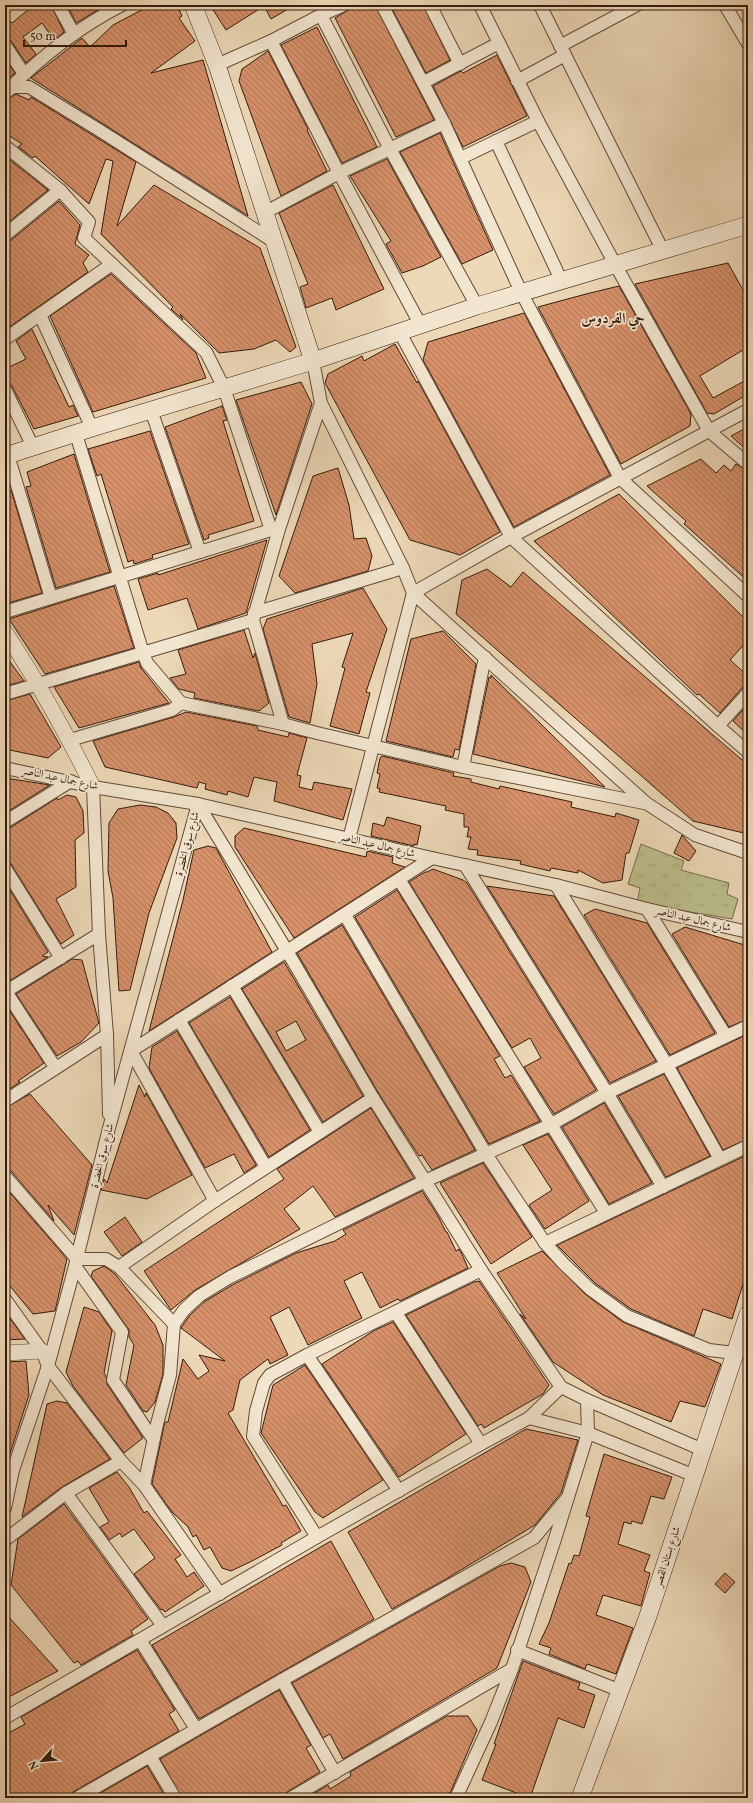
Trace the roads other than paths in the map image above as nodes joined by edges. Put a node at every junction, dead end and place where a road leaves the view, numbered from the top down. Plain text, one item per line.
1 (58, 5) edge
2 (122, 5) edge
3 (194, 5) edge
4 (344, 5) edge
5 (382, 5) edge
6 (430, 5) edge
7 (480, 5) edge
8 (540, 5) edge
9 (637, 5) edge
10 (725, 5) edge
11 (321, 15) junction
12 (74, 34) junction
13 (272, 41) junction
14 (499, 43) junction
15 (748, 44) edge
16 (5, 45) edge
17 (563, 50) junction
18 (460, 64) junction
19 (217, 65) junction
20 (24, 74) junction
21 (517, 81) junction
22 (424, 82) junction
23 (5, 92) edge
24 (538, 121) junction
25 (444, 123) junction
26 (496, 141) junction
27 (5, 146) edge
28 (390, 149) junction
29 (461, 158) junction
30 (339, 174) junction
31 (60, 190) junction
32 (266, 212) junction
33 (748, 225) edge
34 (5, 235) edge
35 (277, 243) junction
36 (663, 251) junction
37 (112, 264) junction
38 (616, 266) junction
39 (562, 282) junction
40 (521, 292) junction
41 (477, 306) junction
42 (40, 315) junction
43 (420, 324) junction
44 (399, 332) junction
45 (5, 339) edge
46 (314, 360) junction
47 (224, 388) junction
48 (5, 389) edge
49 (321, 403) junction
50 (151, 410) junction
51 (748, 410) edge
52 (92, 428) junction
53 (709, 431) junction
54 (76, 434) junction
55 (33, 447) junction
56 (7, 456) edge
57 (748, 464) edge
58 (620, 478) junction
59 (275, 529) junction
60 (511, 537) junction
61 (200, 552) junction
62 (403, 568) junction
63 (120, 576) junction
64 (413, 593) junction
65 (748, 596) edge
66 (51, 598) junction
67 (5, 612) edge
68 (254, 617) junction
69 (5, 632) edge
70 (142, 653) junction
71 (486, 657) junction
72 (38, 683) junction
73 (748, 693) edge
74 (5, 694) edge
75 (181, 703) junction
76 (283, 724) junction
77 (718, 726) junction
78 (70, 740) junction
79 (374, 745) junction
80 (748, 752) edge
81 (463, 767) junction
82 (5, 768) edge
83 (71, 781) junction
84 (92, 787) junction
85 (646, 803) junction
86 (198, 804) junction
87 (5, 822) edge
88 (349, 839) junction
89 (748, 853) edge
90 (432, 858) junction
91 (465, 865) junction
92 (5, 868) edge
93 (400, 881) junction
94 (556, 885) junction
95 (647, 909) junction
96 (345, 915) junction
97 (747, 929) edge
98 (99, 934) junction
99 (287, 951) junction
100 (61, 958) junction
101 (232, 986) junction
102 (5, 991) edge
103 (179, 1020) junction
104 (748, 1026) edge
105 (107, 1035) junction
106 (726, 1036) junction
107 (131, 1051) junction
108 (667, 1065) junction
109 (55, 1068) junction
110 (607, 1093) junction
111 (373, 1098) junction
112 (5, 1101) edge
113 (550, 1125) junction
114 (109, 1128) junction
115 (320, 1132) junction
116 (748, 1146) edge
117 (486, 1154) junction
118 (720, 1159) junction
119 (266, 1167) junction
120 (5, 1176) edge
121 (426, 1182) junction
122 (663, 1187) junction
123 (215, 1200) junction
124 (606, 1213) junction
125 (546, 1243) junction
126 (76, 1262) junction
127 (119, 1267) junction
128 (481, 1270) junction
129 (5, 1299) edge
130 (396, 1313) junction
131 (748, 1314) edge
132 (174, 1324) junction
133 (42, 1351) junction
134 (5, 1353) edge
135 (735, 1353) junction
136 (307, 1355) junction
137 (48, 1366) junction
138 (561, 1387) junction
139 (587, 1400) junction
140 (529, 1418) junction
141 (588, 1433) junction
142 (153, 1439) junction
143 (481, 1444) junction
144 (703, 1450) junction
145 (121, 1461) junction
146 (695, 1476) junction
147 (144, 1485) junction
148 (399, 1491) junction
149 (66, 1493) junction
150 (568, 1497) junction
151 (5, 1508) edge
152 (317, 1537) junction
153 (5, 1540) edge
154 (220, 1594) junction
155 (163, 1626) junction
156 (140, 1640) junction
157 (517, 1650) junction
158 (512, 1669) junction
159 (282, 1680) junction
160 (621, 1691) junction
161 (5, 1718) edge
162 (196, 1729) junction
163 (150, 1756) junction
164 (335, 1773) junction
165 (77, 1798) edge
166 (175, 1798) edge
167 (290, 1798) edge
168 (456, 1798) edge
169 (580, 1798) edge

1 - 12 street
2 - 12 street
3 - 19 main road
4 - 11 street
5 - 22 street
6 - 18 street
7 - 14 street
8 - 17 street
9 - 17 street
10 - 15 street
11 - 13 street
11 - 28 street
12 - 20 street
13 - 19 street
13 - 30 street
14 - 18 street
14 - 21 street
16 - 20 street
17 - 21 street
17 - 36 street
18 - 22 street
19 - 32 main road
20 - 23 street
21 - 24 street
22 - 25 street
23 - 35 street
24 - 26 street
24 - 38 street
25 - 28 street
25 - 29 street
26 - 29 street
26 - 39 street
27 - 31 street
28 - 30 street
28 - 41 street
29 - 40 street
30 - 32 street
30 - 43 street
31 - 34 street
31 - 37 street
32 - 35 main road
33 - 36 main road
35 - 46 main road
36 - 38 main road
37 - 42 street
37 - 47 street
38 - 39 main road
38 - 53 street
39 - 40 main road
40 - 41 main road
40 - 58 street
41 - 43 main road
42 - 45 street
42 - 52 street
43 - 44 main road
44 - 46 main road
44 - 60 street
46 - 47 main road
46 - 49 street
47 - 50 main road
47 - 59 street
48 - 55 street
49 - 59 street
49 - 62 street
50 - 52 main road
50 - 61 street
51 - 53 street
52 - 54 main road
53 - 57 street
53 - 58 street
54 - 55 main road
54 - 63 street
55 - 56 main road
56 - 66 street
58 - 60 street
58 - 65 street
59 - 61 street
59 - 68 street
60 - 64 street
60 - 77 street
61 - 63 street
62 - 64 street
62 - 68 street
63 - 66 street
63 - 70 street
64 - 71 street
64 - 79 street
66 - 67 street
68 - 70 street
68 - 76 street
69 - 72 street
70 - 72 street
70 - 75 street
71 - 81 street
71 - 85 street
72 - 74 street
72 - 78 street
73 - 77 street
75 - 76 street
75 - 78 street
76 - 79 street
77 - 80 street
78 - 84 street
79 - 81 street
79 - 88 street
81 - 85 street
82 - 83 street, شارع جمال عبد الناصر
83 - 84 street, شارع جمال عبد الناصر
83 - 87 street
84 - 86 street, شارع جمال عبد الناصر
84 - 98 street
85 - 89 street
86 - 88 street, شارع جمال عبد الناصر
86 - 99 street
86 - 107 street, شارع سوق الخضرة
88 - 90 street, شارع جمال عبد الناصر
90 - 91 street, شارع جمال عبد الناصر
90 - 93 street
91 - 94 street, شارع جمال عبد الناصر
91 - 110 street
92 - 100 street
93 - 96 street
93 - 113 street
94 - 95 street, شارع جمال عبد الناصر
94 - 108 street
95 - 97 street, شارع جمال عبد الناصر
95 - 106 street
96 - 99 street
96 - 117 street
98 - 100 street
98 - 105 street
99 - 101 street
99 - 111 street
100 - 102 street
101 - 103 street
101 - 115 street
102 - 109 street
103 - 107 street
103 - 119 street
104 - 106 street
105 - 109 street
105 - 114 street
106 - 108 street
107 - 114 street, شارع سوق الخضرة
107 - 123 street
108 - 110 street
108 - 118 street
109 - 112 street
110 - 113 street
110 - 122 street
111 - 115 street
111 - 121 street
113 - 117 street
113 - 124 street
114 - 126 street, شارع سوق الخضرة
115 - 119 street
116 - 118 street
117 - 121 street
117 - 125 street
118 - 122 street
119 - 123 street
120 - 126 street
121 - 128 street
121 - 132 street
122 - 124 street
123 - 127 street
124 - 125 street
125 - 135 street
126 - 127 street
126 - 137 street, شارع سوق الخضرة
126 - 142 street
127 - 132 street
128 - 130 street
128 - 138 street
129 - 133 street
130 - 136 street
130 - 143 street
131 - 135 main road, شارع بستان القصر
132 - 142 street
133 - 134 street
133 - 137 street
135 - 144 main road, شارع بستان القصر
136 - 148 street
136 - 152 street
137 - 145 street
137 - 151 street, شارع سوق الخضرة
138 - 139 street
138 - 140 street
139 - 141 street
139 - 144 street
140 - 141 street
140 - 143 street
141 - 146 street
141 - 150 street
142 - 147 street
143 - 148 street
144 - 146 main road, شارع بستان القصر
145 - 147 street
145 - 149 street
146 - 160 main road, شارع بستان القصر
147 - 154 street
148 - 152 street
149 - 153 street
149 - 155 street
150 - 157 street
150 - 159 street
152 - 154 street
154 - 155 street
155 - 156 street
156 - 161 street
156 - 162 street
157 - 158 street
157 - 160 street
158 - 164 street
158 - 168 street
159 - 162 street
159 - 164 street
160 - 169 main road, شارع بستان القصر
162 - 163 street
163 - 165 street
163 - 166 street
164 - 167 street

